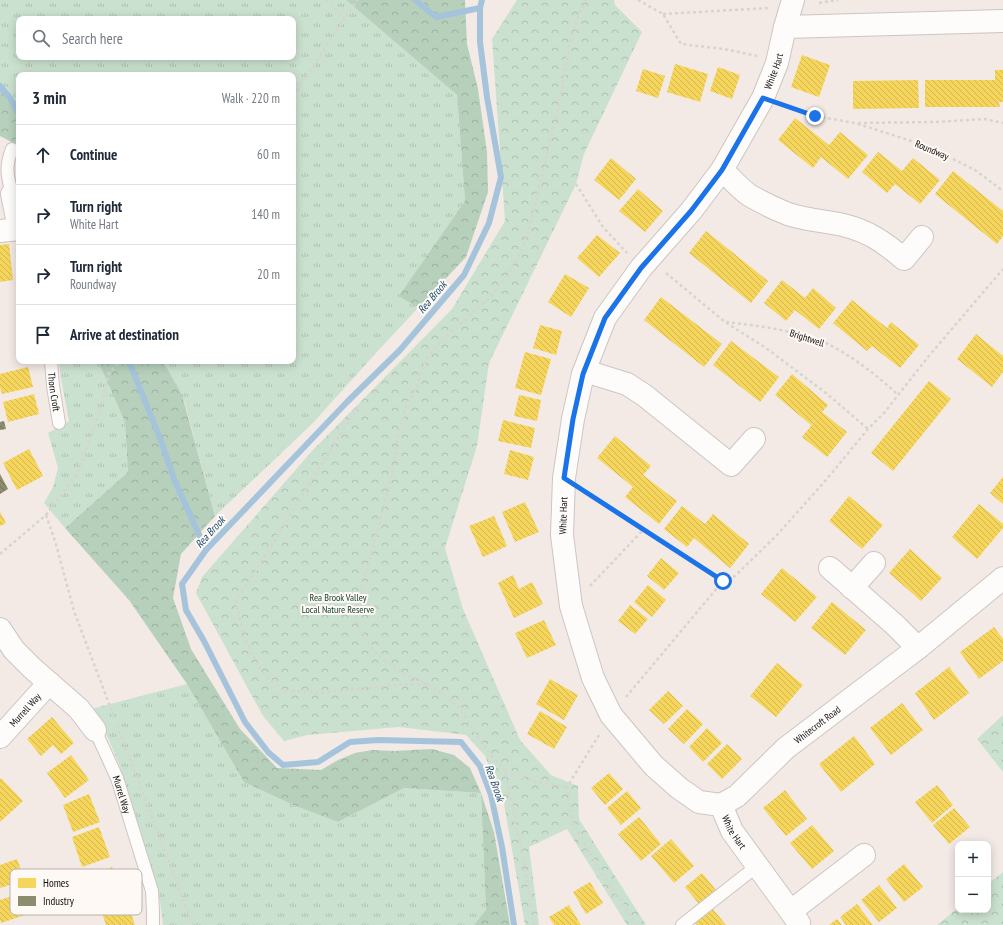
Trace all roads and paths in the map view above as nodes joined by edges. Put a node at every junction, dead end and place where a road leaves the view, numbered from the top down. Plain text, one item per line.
1 (326, 0) edge
2 (357, 0) edge
3 (587, 0) edge
4 (638, 0) edge
5 (790, 11) edge
6 (663, 14) junction
7 (344, 18) junction
8 (1003, 21) edge
9 (777, 63) junction
10 (296, 91) edge
11 (763, 98) junction
12 (855, 123) junction
13 (1003, 123) edge
14 (12, 149) dead end
15 (722, 170) junction
16 (576, 184) dead end
17 (1003, 191) edge
18 (12, 194) joint
19 (16, 213) edge
20 (16, 228) edge
21 (0, 231) edge
22 (922, 237) dead end
23 (645, 263) junction
24 (1003, 269) edge
25 (725, 322) junction
26 (51, 364) edge
27 (117, 364) edge
28 (584, 371) junction
29 (897, 394) junction
30 (358, 407) dead end
31 (59, 423) dead end
32 (868, 429) junction
33 (754, 439) dead end
34 (564, 478) junction
35 (46, 515) junction
36 (643, 530) junction
37 (0, 554) edge
38 (874, 563) dead end
39 (830, 568) dead end
40 (1003, 578) edge
41 (723, 581) junction
42 (852, 588) junction
43 (571, 606) junction
44 (0, 629) edge
45 (918, 648) junction
46 (49, 683) junction
47 (428, 684) junction
48 (611, 715) junction
49 (95, 730) joint
50 (0, 737) edge
51 (505, 771) junction
52 (567, 787) junction
53 (721, 804) junction
54 (864, 855) dead end
55 (757, 866) junction
56 (795, 920) edge
57 (153, 925) edge
58 (193, 925) edge
59 (534, 925) edge
60 (637, 925) edge
61 (682, 925) edge

1 - 7 path
2 - 7 path
3 - 47 path
4 - 6 path
5 - 6 path
5 - 8 street
5 - 9 street, White Hart
6 - 9 path
7 - 10 path
9 - 11 street, White Hart
11 - 12 path, Roundway
11 - 15 street, White Hart
12 - 13 path, Roundway
12 - 17 path, Roundway
14 - 18 lane
15 - 22 street
15 - 23 street, White Hart
16 - 23 path
18 - 19 street
20 - 21 street
23 - 25 path
23 - 28 street, White Hart
24 - 29 path
25 - 29 path, Brightwell
25 - 32 path
26 - 31 lane, Thorn Croft
27 - 35 path
28 - 33 street
28 - 34 street, White Hart
29 - 32 path
30 - 47 path
32 - 41 path
34 - 36 path
34 - 43 street, White Hart
35 - 37 path
35 - 58 path
36 - 41 path
36 - 43 path
38 - 42 street
39 - 42 street
40 - 45 street, Whitecroft Road
41 - 48 path
42 - 45 street
43 - 48 street, White Hart
44 - 46 street, Murrel Way
45 - 53 street, Whitecroft Road
46 - 49 street, Murrel Way
46 - 50 street, Murrell Way
47 - 51 path
48 - 52 path
48 - 53 street, White Hart
49 - 57 lane, Murrel Way
51 - 52 path
51 - 59 path
52 - 60 path
53 - 55 street, White Hart
54 - 56 street, White Hart
55 - 56 street, White Hart
55 - 61 lane

